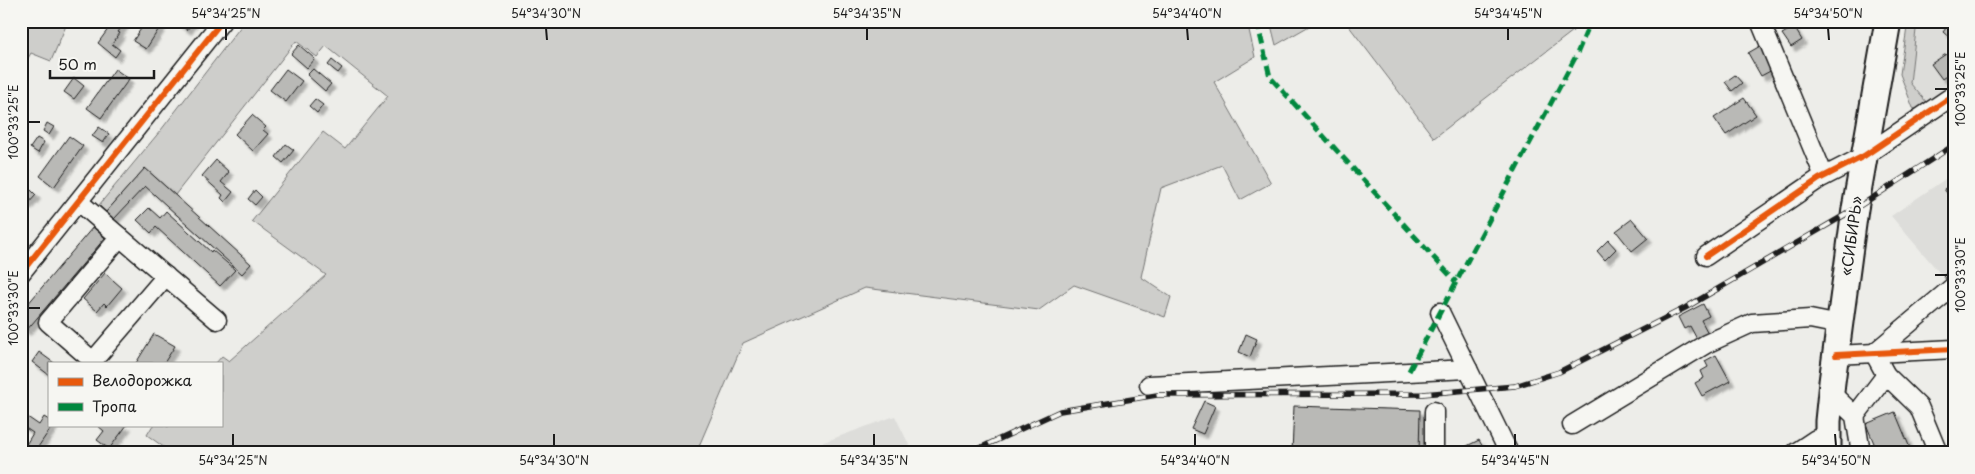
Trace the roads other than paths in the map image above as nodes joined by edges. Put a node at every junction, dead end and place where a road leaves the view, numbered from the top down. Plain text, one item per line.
1 (222, 21) edge
2 (1760, 21) edge
3 (1888, 21) edge
4 (1954, 95) edge
5 (1864, 156) junction
6 (1824, 176) junction
7 (79, 202) junction
8 (120, 237) junction
9 (1706, 256) dead end
10 (21, 273) edge
11 (166, 276) junction
12 (1954, 286) edge
13 (1440, 312) dead end
14 (217, 320) dead end
15 (1840, 325) junction
16 (1954, 348) edge
17 (1874, 353) junction
18 (1836, 355) junction
19 (1468, 369) junction
20 (1886, 375) junction
21 (1148, 385) dead end
22 (1831, 394) junction
23 (1434, 411) dead end
24 (1855, 416) junction
25 (1572, 425) dead end
26 (1828, 446) edge
27 (1434, 453) edge
28 (1509, 453) edge
29 (1795, 453) edge
30 (1861, 453) edge
31 (1938, 453) edge

1 - 7 street
2 - 6 street
3 - 5 highway, «СИБИРЬ»
4 - 5 street
5 - 6 street
5 - 15 highway, «СИБИРЬ»
6 - 9 street
7 - 8 street
7 - 10 street
8 - 11 street
8 - 11 street
11 - 14 street
12 - 17 street
13 - 19 street
15 - 18 highway, «СИБИРЬ»
15 - 25 street
16 - 17 street
17 - 18 street
17 - 20 street
18 - 22 highway, «СИБИРЬ»
19 - 21 street
19 - 28 street
20 - 24 street
20 - 31 street
22 - 24 street
22 - 26 highway, «СИБИРЬ»
23 - 27 street
24 - 30 street
26 - 29 street

